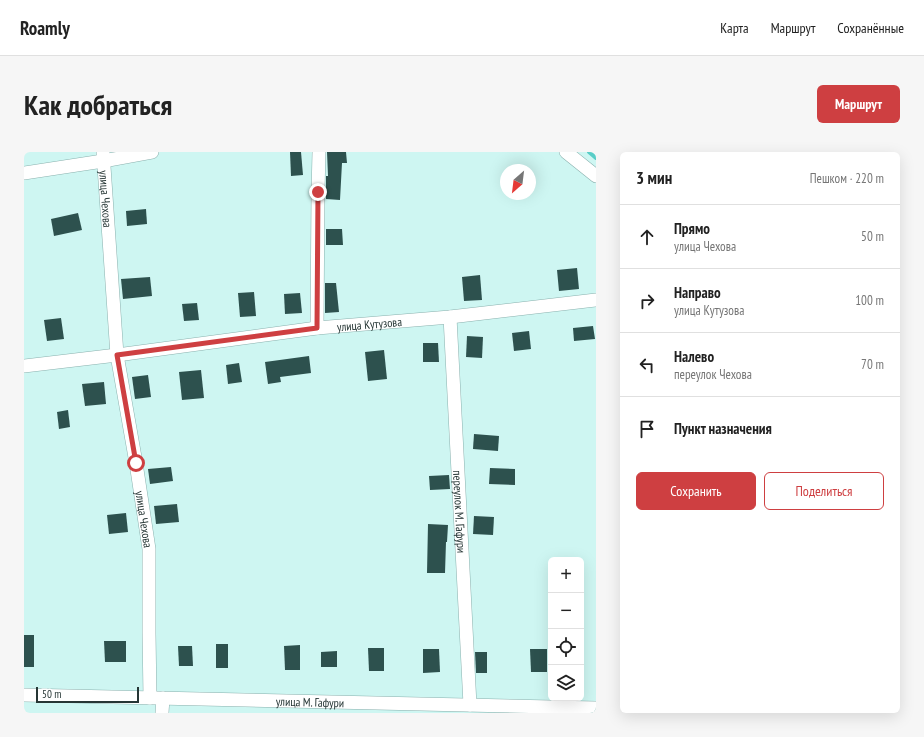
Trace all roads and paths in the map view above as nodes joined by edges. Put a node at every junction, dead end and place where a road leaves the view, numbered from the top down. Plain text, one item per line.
1 (152, 152) edge
2 (319, 152) edge
3 (566, 152) edge
4 (103, 156) edge
5 (24, 173) edge
6 (596, 176) edge
7 (596, 300) edge
8 (450, 317) junction
9 (317, 328) junction
10 (117, 355) junction
11 (24, 366) edge
12 (24, 695) edge
13 (150, 698) junction
14 (163, 698) junction
15 (470, 705) junction
16 (596, 708) edge
17 (162, 713) edge

1 - 4 street
2 - 9 street
3 - 6 street
4 - 5 street
4 - 10 street, улица Чехова
7 - 8 street, улица Кутузова
8 - 9 street, улица Кутузова
8 - 15 street, переулок М. Гафури
9 - 10 street, улица Кутузова
10 - 11 street, улица Кутузова
10 - 13 street, улица Чехова
12 - 13 street, улица М. Гафури
13 - 14 street, улица М. Гафури
14 - 15 street, улица М. Гафури
14 - 17 street
15 - 16 street, улица М. Гафури

